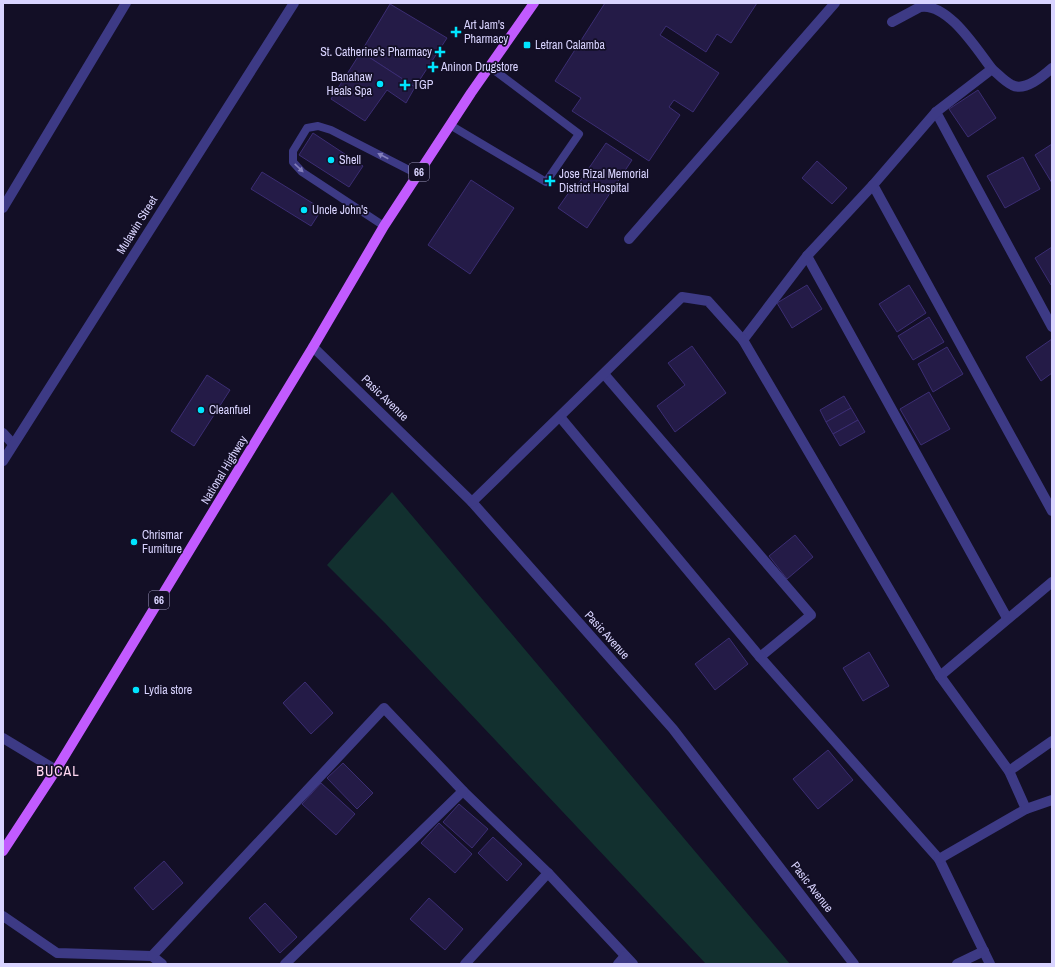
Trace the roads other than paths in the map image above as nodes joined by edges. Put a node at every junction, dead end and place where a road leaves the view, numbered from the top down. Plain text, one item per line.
1 (126, 3) edge
2 (294, 3) edge
3 (534, 3) edge
4 (835, 3) edge
5 (892, 22) dead end
6 (490, 67) junction
7 (1052, 68) edge
8 (992, 69) junction
9 (936, 112) junction
10 (450, 125) junction
11 (417, 174) junction
12 (873, 185) junction
13 (3, 208) edge
14 (384, 226) junction
15 (629, 239) dead end
16 (807, 256) junction
17 (1052, 327) edge
18 (743, 340) junction
19 (313, 347) junction
20 (604, 374) junction
21 (560, 417) junction
22 (3, 433) edge
23 (14, 444) junction
24 (3, 461) edge
25 (472, 502) junction
26 (1052, 511) edge
27 (1052, 582) edge
28 (1007, 618) junction
29 (760, 657) junction
30 (940, 676) junction
31 (3, 738) edge
32 (1052, 741) edge
33 (56, 770) junction
34 (1009, 771) junction
35 (463, 791) junction
36 (1052, 800) edge
37 (1026, 809) junction
38 (3, 851) edge
39 (939, 859) junction
40 (548, 874) junction
41 (3, 916) edge
42 (984, 951) junction
43 (152, 956) junction
44 (625, 962) edge
45 (162, 964) edge
46 (285, 964) edge
47 (465, 964) edge
48 (854, 964) edge
49 (957, 964) edge
50 (990, 964) edge

1 - 13 street
2 - 23 street, Mulawin Street
3 - 6 main road, National Highway / 66
4 - 15 street
5 - 8 street
6 - 10 main road, National Highway / 66
6 - 10 lane
7 - 8 street
8 - 9 street
9 - 12 street
9 - 17 street
10 - 11 main road, National Highway / 66
11 - 14 main road, National Highway / 66
11 -> 14 lane
12 - 16 street
12 - 26 street
14 - 19 main road, National Highway / 66
16 - 18 street
16 - 28 street
18 - 20 street
18 - 30 street
19 - 25 street, Pasic Avenue
19 - 33 main road, National Highway / 66
20 - 21 street
20 - 29 street
21 - 25 street
21 - 29 street
22 - 23 street
23 - 24 street, Mulawin Street
25 - 48 street, Pasic Avenue
27 - 28 street
28 - 30 street
29 - 39 street
30 - 34 street
31 - 33 street
32 - 34 street
33 - 38 main road, National Highway / 66
34 - 37 street
35 - 40 street
35 - 43 street
35 - 46 street
36 - 37 street
37 - 39 street
39 - 42 street
40 - 44 street
40 - 47 street
41 - 43 street
42 - 49 street
42 - 50 street
43 - 45 street

